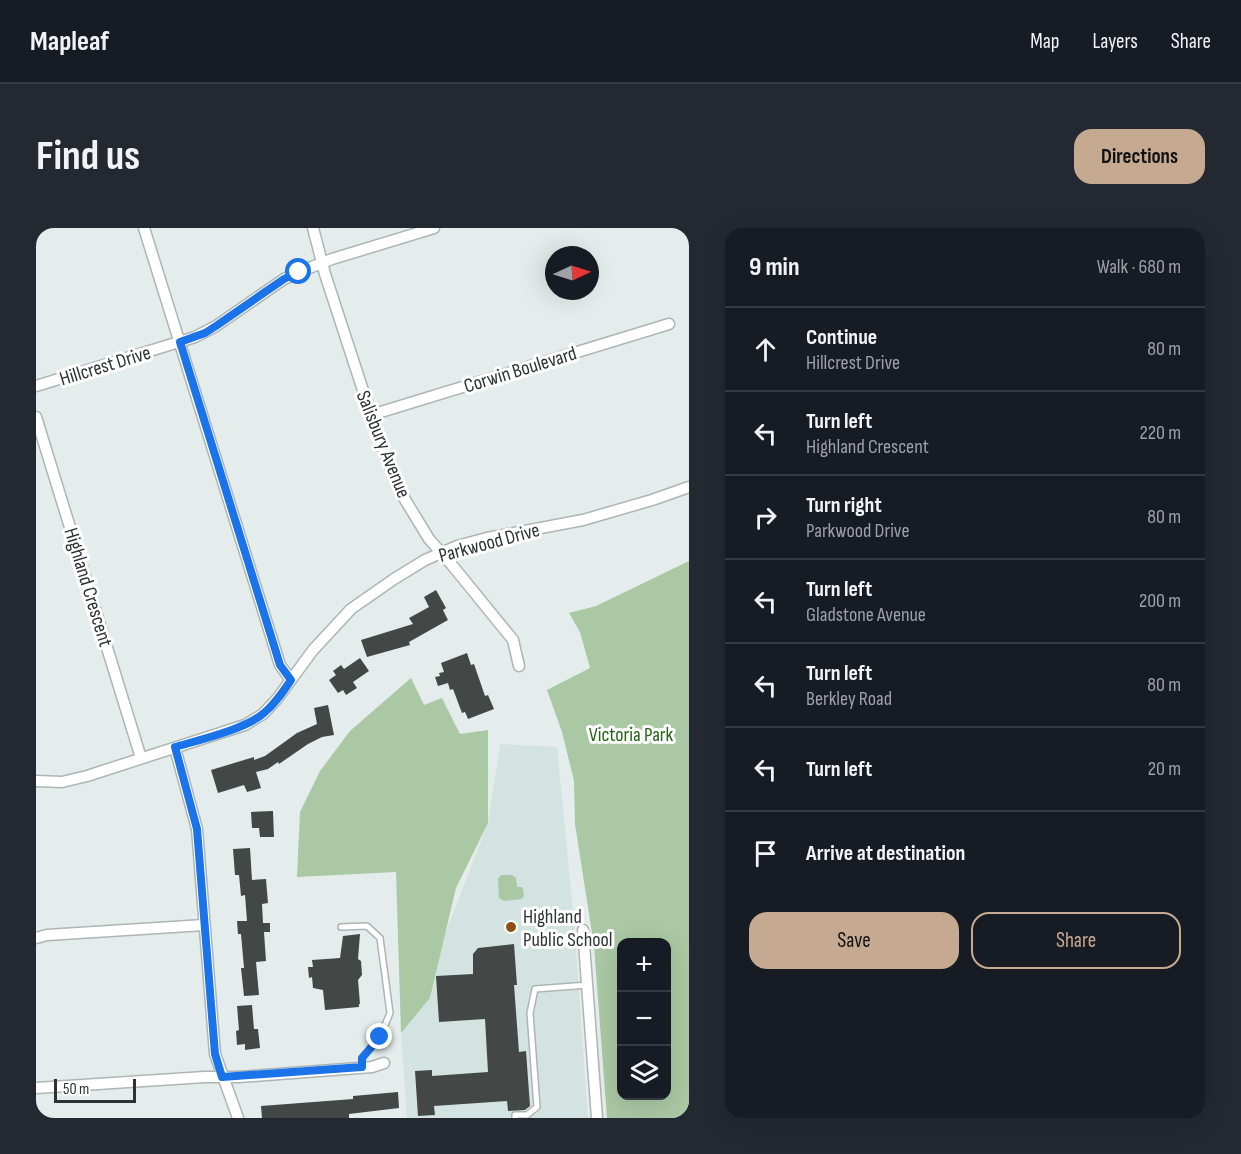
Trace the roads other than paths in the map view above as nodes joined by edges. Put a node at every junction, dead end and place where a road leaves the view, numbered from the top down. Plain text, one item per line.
1 (144, 228) edge
2 (313, 228) edge
3 (434, 228) edge
4 (322, 263) junction
5 (669, 324) dead end
6 (180, 342) junction
7 (36, 386) edge
8 (370, 415) junction
9 (36, 417) edge
10 (689, 487) edge
11 (441, 552) junction
12 (519, 666) dead end
13 (291, 680) junction
14 (175, 747) junction
15 (141, 758) junction
16 (36, 781) edge
17 (204, 925) junction
18 (341, 927) dead end
19 (584, 935) joint
20 (36, 938) edge
21 (553, 942) dead end
22 (588, 985) junction
23 (384, 1063) dead end
24 (362, 1067) junction
25 (222, 1077) junction
26 (36, 1088) edge
27 (238, 1118) edge
28 (515, 1118) edge
29 (597, 1118) edge

1 - 6 street
2 - 4 street, Salisbury Avenue
3 - 4 street, Hillcrest Drive
4 - 6 street, Hillcrest Drive
4 - 8 street, Salisbury Avenue
5 - 8 street, Corwin Boulevard
6 - 7 street, Hillcrest Drive
6 - 13 street
8 - 11 street, Salisbury Avenue
9 - 15 street, Highland Crescent
10 - 11 street, Parkwood Drive
11 - 12 street, Salisbury Avenue
11 - 13 street, Parkwood Drive
13 - 14 street, Parkwood Drive
14 - 15 street, Parkwood Drive
14 - 17 street
15 - 16 street, Parkwood Drive
17 - 20 street
17 - 25 street
18 - 24 lane
19 - 21 lane
19 - 22 street
22 - 28 lane
22 - 29 street
23 - 24 street
24 - 25 street
25 - 26 street
25 - 27 street

